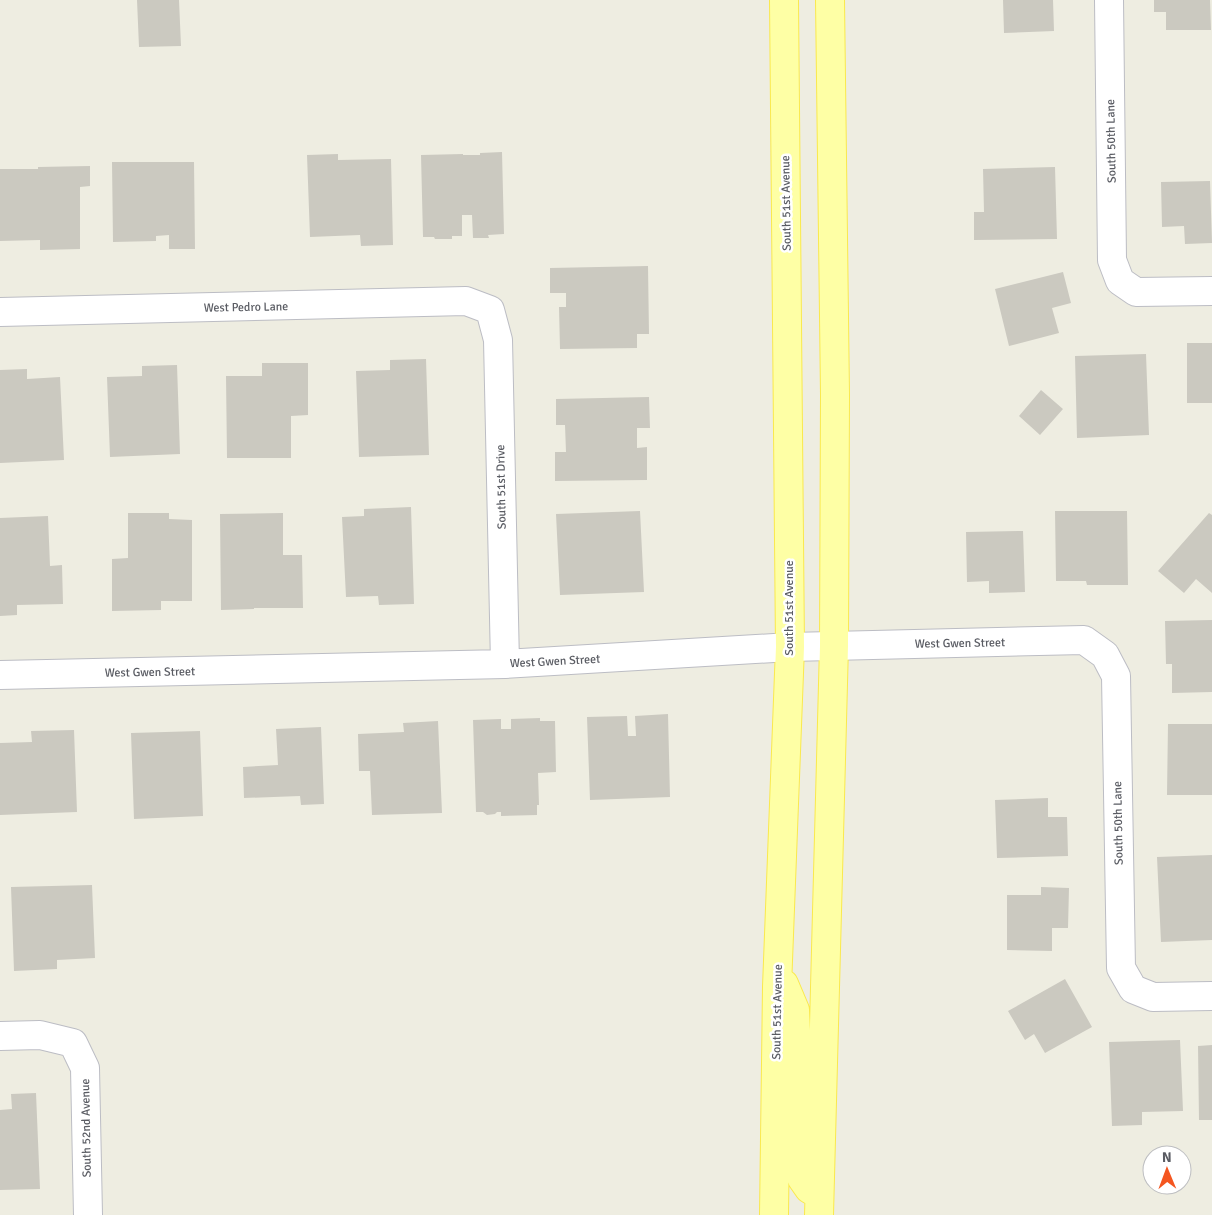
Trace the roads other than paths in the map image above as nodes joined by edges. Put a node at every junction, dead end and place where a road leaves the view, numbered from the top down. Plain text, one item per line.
1 (784, 0) edge
2 (830, 0) edge
3 (1108, 0) edge
4 (1212, 291) edge
5 (490, 310) joint
6 (0, 312) edge
7 (834, 646) junction
8 (790, 647) junction
9 (1105, 655) joint
10 (505, 664) junction
11 (0, 675) edge
12 (777, 969) junction
13 (1212, 996) edge
14 (0, 1036) edge
15 (819, 1205) edge
16 (88, 1215) edge
17 (774, 1215) edge

1 - 8 main road, South 51st Avenue
2 - 7 main road
3 - 4 street, South 50th Lane
5 - 6 street, West Pedro Lane
5 - 10 street, South 51st Drive
7 - 8 street, West Gwen Street
7 - 9 street, West Gwen Street
7 - 15 main road
8 - 10 street, West Gwen Street
8 - 12 main road, South 51st Avenue
9 - 13 street, South 50th Lane
10 - 11 street, West Gwen Street
12 - 15 main road
12 - 17 main road, South 51st Avenue
14 - 16 street, South 52nd Avenue

